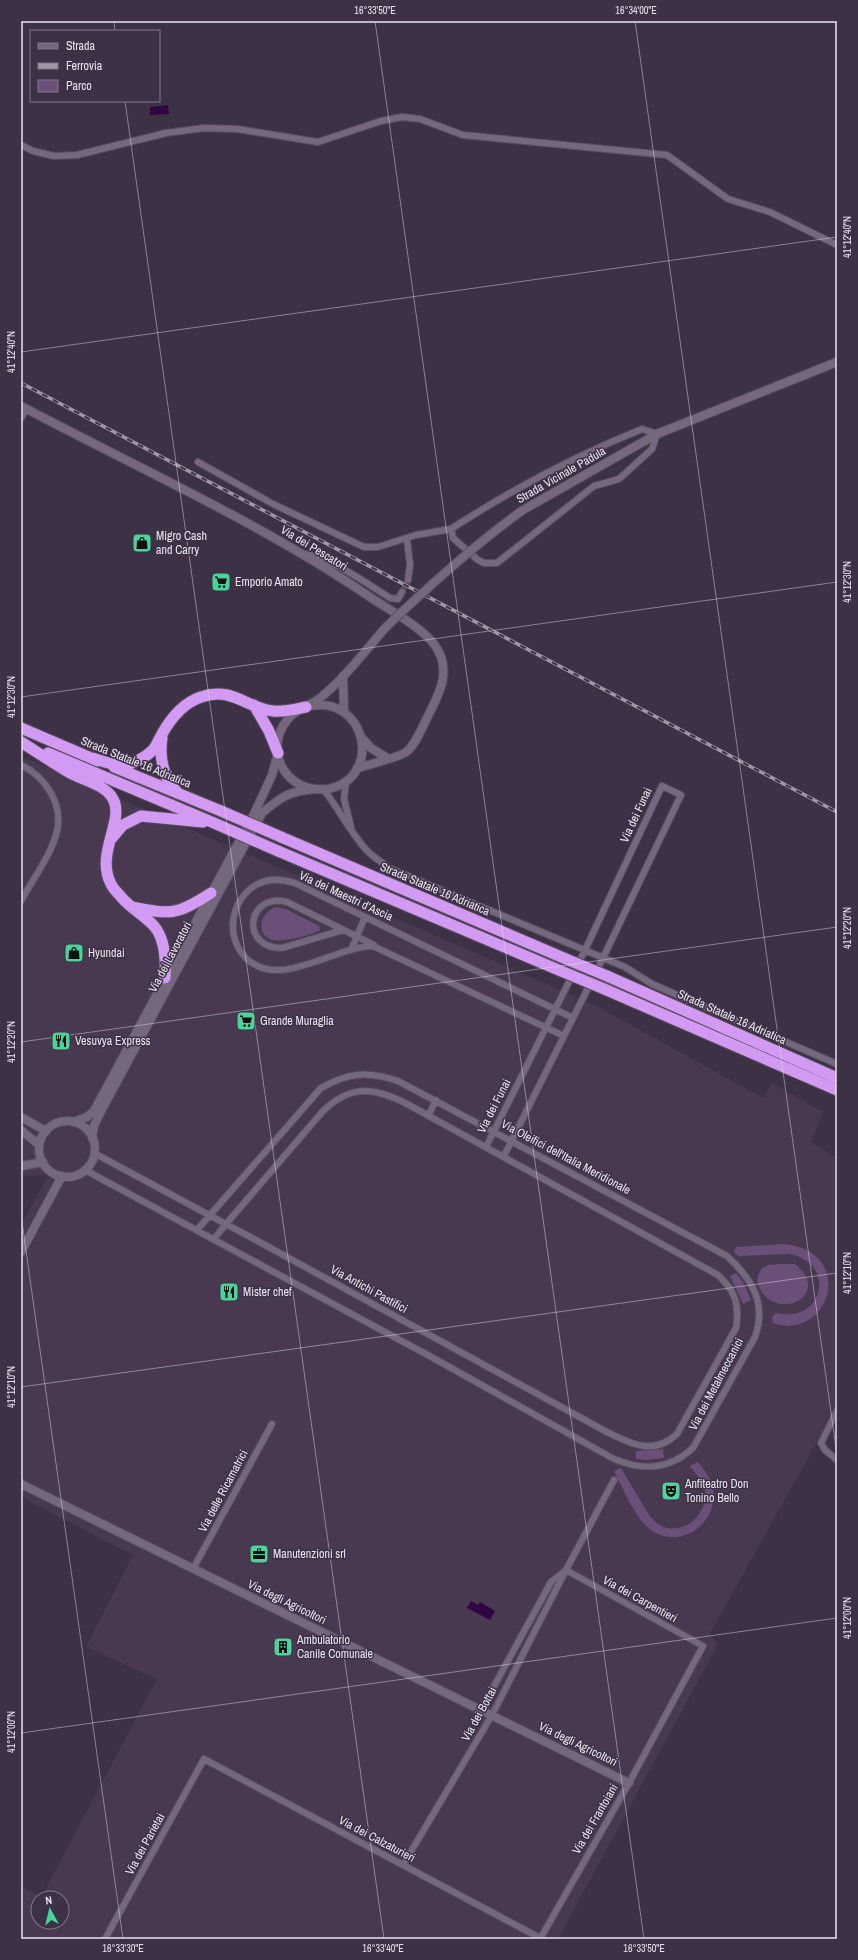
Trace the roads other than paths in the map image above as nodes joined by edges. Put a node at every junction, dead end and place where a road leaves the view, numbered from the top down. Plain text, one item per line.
1 (21, 146) edge
2 (837, 245) edge
3 (837, 362) edge
4 (23, 408) edge
5 (21, 418) edge
6 (658, 434) junction
7 (198, 462) dead end
8 (451, 529) junction
9 (407, 539) junction
10 (298, 553) junction
11 (408, 580) tunnel mouth
12 (402, 592) dead end
13 (343, 676) junction
14 (254, 705) junction
15 (306, 707) junction
16 (344, 712) junction
17 (21, 728) edge
18 (165, 728) junction
19 (362, 738) junction
20 (21, 742) edge
21 (278, 753) junction
22 (92, 758) junction
23 (387, 758) junction
24 (21, 765) edge
25 (357, 768) junction
26 (346, 781) junction
27 (319, 790) junction
28 (178, 794) junction
29 (258, 812) junction
30 (214, 823) junction
31 (352, 831) junction
32 (109, 842) junction
33 (211, 893) junction
34 (21, 900) edge
35 (130, 906) junction
36 (365, 917) junction
37 (343, 930) junction
38 (356, 937) junction
39 (379, 948) junction
40 (350, 950) junction
41 (585, 950) junction
42 (604, 958) junction
43 (165, 978) junction
44 (555, 1009) junction
45 (573, 1018) junction
46 (546, 1028) junction
47 (564, 1036) junction
48 (837, 1064) edge
49 (837, 1078) edge
50 (837, 1090) edge
51 (436, 1100) junction
52 (97, 1112) junction
53 (428, 1116) junction
54 (21, 1117) edge
55 (74, 1122) junction
56 (21, 1130) edge
57 (46, 1131) junction
58 (494, 1131) junction
59 (92, 1138) junction
60 (512, 1141) junction
61 (39, 1146) junction
62 (486, 1146) junction
63 (94, 1152) junction
64 (504, 1156) junction
65 (43, 1162) junction
66 (21, 1166) edge
67 (85, 1170) junction
68 (62, 1176) junction
69 (209, 1215) junction
70 (226, 1224) junction
71 (197, 1230) junction
72 (214, 1239) junction
73 (21, 1252) edge
74 (727, 1256) joint
75 (837, 1411) edge
76 (272, 1424) dead end
77 (632, 1445) joint
78 (837, 1460) edge
79 (614, 1480) dead end
80 (21, 1484) edge
81 (193, 1569) junction
82 (566, 1570) junction
83 (703, 1646) joint
84 (481, 1710) junction
85 (492, 1715) junction
86 (204, 1759) joint
87 (629, 1783) junction
88 (403, 1865) junction
89 (106, 1939) edge
90 (540, 1939) edge

1 - 2 street
3 - 6 main road, Strada Vicinale Padula
4 - 5 street
4 - 10 main road, Via dei Pescatori
6 - 8 street
6 - 8 street
6 - 13 main road, Strada Vicinale Padula, bridge
7 - 9 street
8 - 9 street
9 - 11 street
10 - 12 street
10 - 23 main road, Via dei Pescatori
13 - 15 main road, Strada Vicinale Padula
13 - 16 main road
14 - 15 highway
14 - 18 highway
14 - 21 highway
15 - 16 main road, Strada Vicinale Padula
15 - 21 main road, Strada Vicinale Padula
16 - 19 main road, Strada Vicinale Padula
17 - 22 highway, Strada Statale 16 Adriatica
18 - 22 highway
18 - 28 highway
19 - 23 main road
19 - 25 main road
20 - 30 highway, Strada Statale 16 Adriatica
20 - 32 highway
21 - 27 main road, Strada Vicinale Padula
21 - 29 main road, Strada Vicinale Padula
22 - 28 highway, Strada Statale 16 Adriatica
23 - 25 main road, Via dei Pescatori
24 - 34 street
25 - 26 main road
26 - 27 main road
26 - 31 street
27 - 29 main road
27 - 31 street
28 - 49 highway, Strada Statale 16 Adriatica, bridge
29 - 33 main road, Via dei Lavoratori
29 - 52 main road, Via dei Lavoratori
30 - 32 highway
30 - 50 highway, Strada Statale 16 Adriatica, bridge
31 - 41 street
32 - 35 highway
33 - 35 highway
33 - 43 main road, Via dei Lavoratori
35 - 43 highway
36 - 38 street
36 - 40 street, Via dei Maestri d’Ascia
36 - 44 street, Via dei Maestri d’Ascia
37 - 37 street
37 - 38 street
38 - 39 street
38 - 40 street
39 - 40 street, Via dei Maestri d’Ascia
39 - 46 street, Via dei Maestri d’Ascia
41 - 42 street
41 - 42 street, Via dei Funai
41 - 44 street, Via dei Funai
42 - 45 street, Via dei Funai
42 - 48 street
43 - 52 main road, Via dei Lavoratori
44 - 45 street, Via dei Maestri d’Ascia
44 - 46 street, Via dei Funai
45 - 47 street, Via dei Funai
46 - 47 street, Via dei Maestri d’Ascia
46 - 58 street, Via dei Funai
47 - 60 street, Via dei Funai
51 - 53 street
51 - 58 street, Via Oleifici dell'Italia Meridionale
51 - 69 street, Via Oleifici dell'Italia Meridionale
52 - 55 main road
52 - 59 main road
53 - 62 street
53 - 70 street
54 - 57 main road
55 - 57 main road
55 - 59 main road
56 - 61 main road
57 - 61 main road
58 - 60 street, Via Oleifici dell'Italia Meridionale
58 - 62 street, Via dei Funai
59 - 63 main road
60 - 64 street, Via dei Funai
60 - 74 street, Via Oleifici dell'Italia Meridionale
61 - 65 main road
62 - 64 street
63 - 67 main road
63 - 69 street, Via Antichi Pastifici
64 - 77 street, Via dei Metalmeccanici
65 - 66 main road
65 - 68 main road
67 - 68 main road
67 - 71 street
68 - 73 main road
69 - 70 street, Via Antichi Pastifici
69 - 71 street, Via Oleifici dell'Italia Meridionale
70 - 72 street
70 - 77 street, Via Antichi Pastifici
71 - 72 street
72 - 74 street, Via dei Metalmeccanici
75 - 78 street
76 - 81 street, Via delle Ricamatrici
79 - 82 street, Via dei Bottai
80 - 81 main road, Via degli Agricoltori
81 - 84 main road, Via degli Agricoltori
82 - 83 street, Via dei Carpentieri
82 - 84 street, Via dei Bottai
82 - 85 street, Via dei Bottai
83 - 87 street, Via dei Frantoiani
84 - 85 main road, Via degli Agricoltori
85 - 87 main road, Via degli Agricoltori
85 - 88 street, Via dei Bottai
86 - 88 street, Via dei Calzaturieri
86 - 89 street, Via dei Parietai
87 - 90 street, Via dei Frantoiani
88 - 90 street, Via dei Calzaturieri

